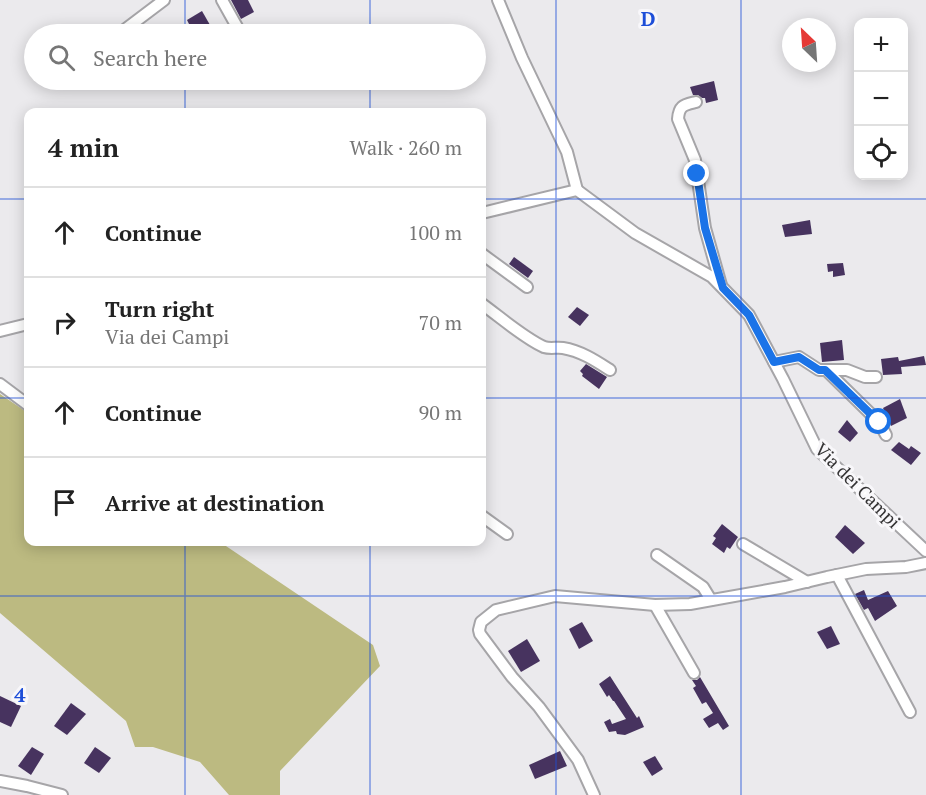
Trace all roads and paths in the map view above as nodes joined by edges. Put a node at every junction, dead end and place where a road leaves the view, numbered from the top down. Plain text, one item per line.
1 (164, 0) edge
2 (222, 0) edge
3 (498, 0) edge
4 (133, 24) edge
5 (235, 24) edge
6 (696, 102) dead end
7 (577, 190) junction
8 (486, 212) edge
9 (486, 257) edge
10 (527, 287) dead end
11 (723, 288) junction
12 (486, 306) edge
13 (24, 325) edge
14 (0, 331) edge
15 (774, 362) junction
16 (610, 370) dead end
17 (825, 370) junction
18 (876, 377) dead end
19 (0, 384) edge
20 (24, 402) edge
21 (886, 435) dead end
22 (486, 519) edge
23 (507, 534) dead end
24 (743, 544) dead end
25 (926, 551) edge
26 (657, 555) dead end
27 (926, 563) edge
28 (837, 575) junction
29 (807, 582) junction
30 (711, 600) junction
31 (655, 605) junction
32 (694, 673) dead end
33 (910, 712) dead end
34 (0, 781) edge
35 (62, 795) edge
36 (594, 795) edge

1 - 4 street
2 - 5 street
3 - 7 street
6 - 11 street
7 - 8 street
7 - 11 street, Via dei Campi
9 - 10 street
11 - 15 street, Via dei Campi
12 - 16 street
13 - 14 street
15 - 17 street
15 - 25 street, Via dei Campi
17 - 18 street
17 - 21 street
19 - 20 street
22 - 23 street
24 - 29 street
26 - 30 street
27 - 28 street
28 - 29 street
28 - 33 street
29 - 30 street
30 - 31 street
31 - 32 street
31 - 36 street
34 - 35 street

